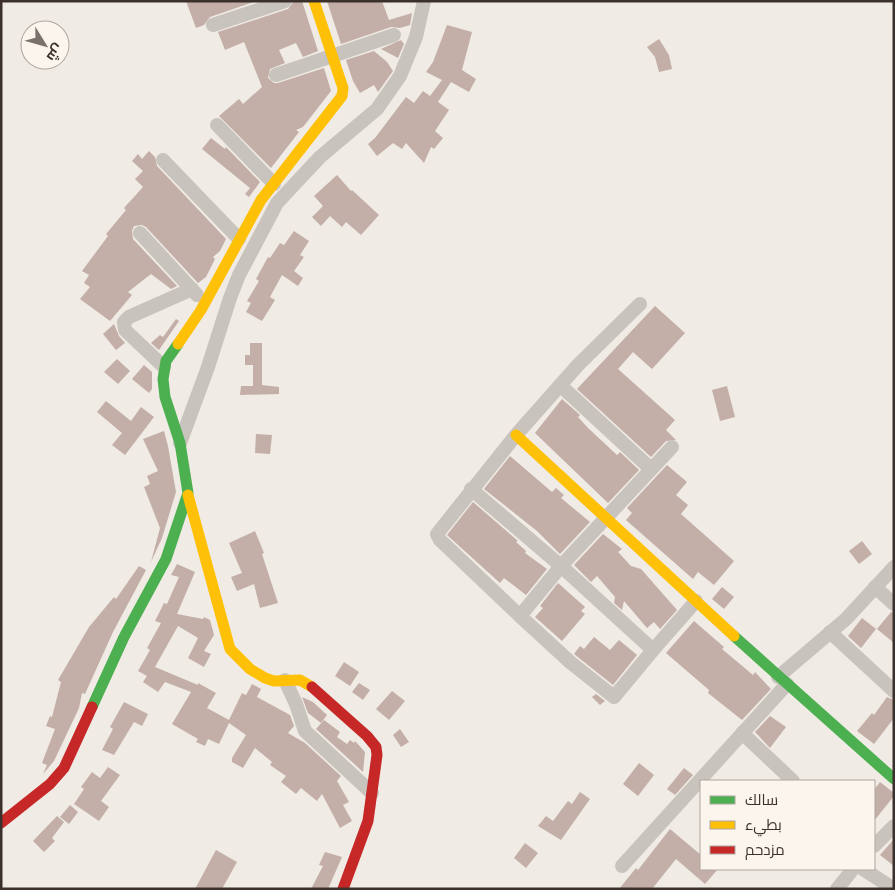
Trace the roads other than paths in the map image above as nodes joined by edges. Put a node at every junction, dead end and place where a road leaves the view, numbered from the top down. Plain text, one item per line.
1 (285, 1) edge
2 (314, 1) edge
3 (424, 1) edge
4 (213, 25) dead end
5 (394, 35) dead end
6 (332, 56) junction
7 (276, 75) dead end
8 (217, 125) dead end
9 (163, 160) dead end
10 (274, 184) junction
11 (140, 233) dead end
12 (239, 238) junction
13 (192, 289) junction
14 (204, 303) junction
15 (640, 304) dead end
16 (164, 367) junction
17 (560, 385) junction
18 (516, 434) junction
19 (180, 444) junction
20 (672, 447) dead end
21 (651, 469) junction
22 (471, 488) junction
23 (188, 493) junction
24 (606, 518) junction
25 (561, 566) junction
26 (894, 567) edge
27 (875, 587) junction
28 (696, 601) junction
29 (894, 604) edge
30 (520, 616) junction
31 (830, 632) junction
32 (654, 650) junction
33 (284, 680) junction
34 (782, 680) junction
35 (894, 691) edge
36 (742, 733) junction
37 (894, 779) edge
38 (792, 780) edge
39 (372, 793) junction
40 (1, 823) edge
41 (894, 826) edge
42 (875, 845) edge
43 (622, 866) dead end
44 (851, 870) edge
45 (865, 870) edge
46 (343, 889) edge
47 (837, 889) edge
48 (894, 889) edge

1 - 4 street
2 - 6 street
3 - 19 street
5 - 6 street
6 - 7 street
6 - 10 street
8 - 10 street
9 - 12 street
10 - 12 street
11 - 13 street
12 - 14 street
13 - 14 street
13 - 16 street
14 - 16 street
15 - 17 street
16 - 19 street
17 - 18 street
17 - 21 street
18 - 22 street
18 - 24 street
19 - 23 street
20 - 21 street
21 - 24 street
22 - 25 street
22 - 30 street
23 - 33 street
23 - 40 street
24 - 25 street
24 - 28 street
25 - 30 street
25 - 32 street
26 - 27 street
27 - 29 street
27 - 31 street
28 - 32 street
28 - 34 street
30 - 32 street
31 - 34 street
31 - 35 street
33 - 39 street
33 - 39 street
34 - 36 street
34 - 37 street
36 - 38 street
36 - 43 street
39 - 46 street
41 - 42 street
44 - 47 street
45 - 48 street

